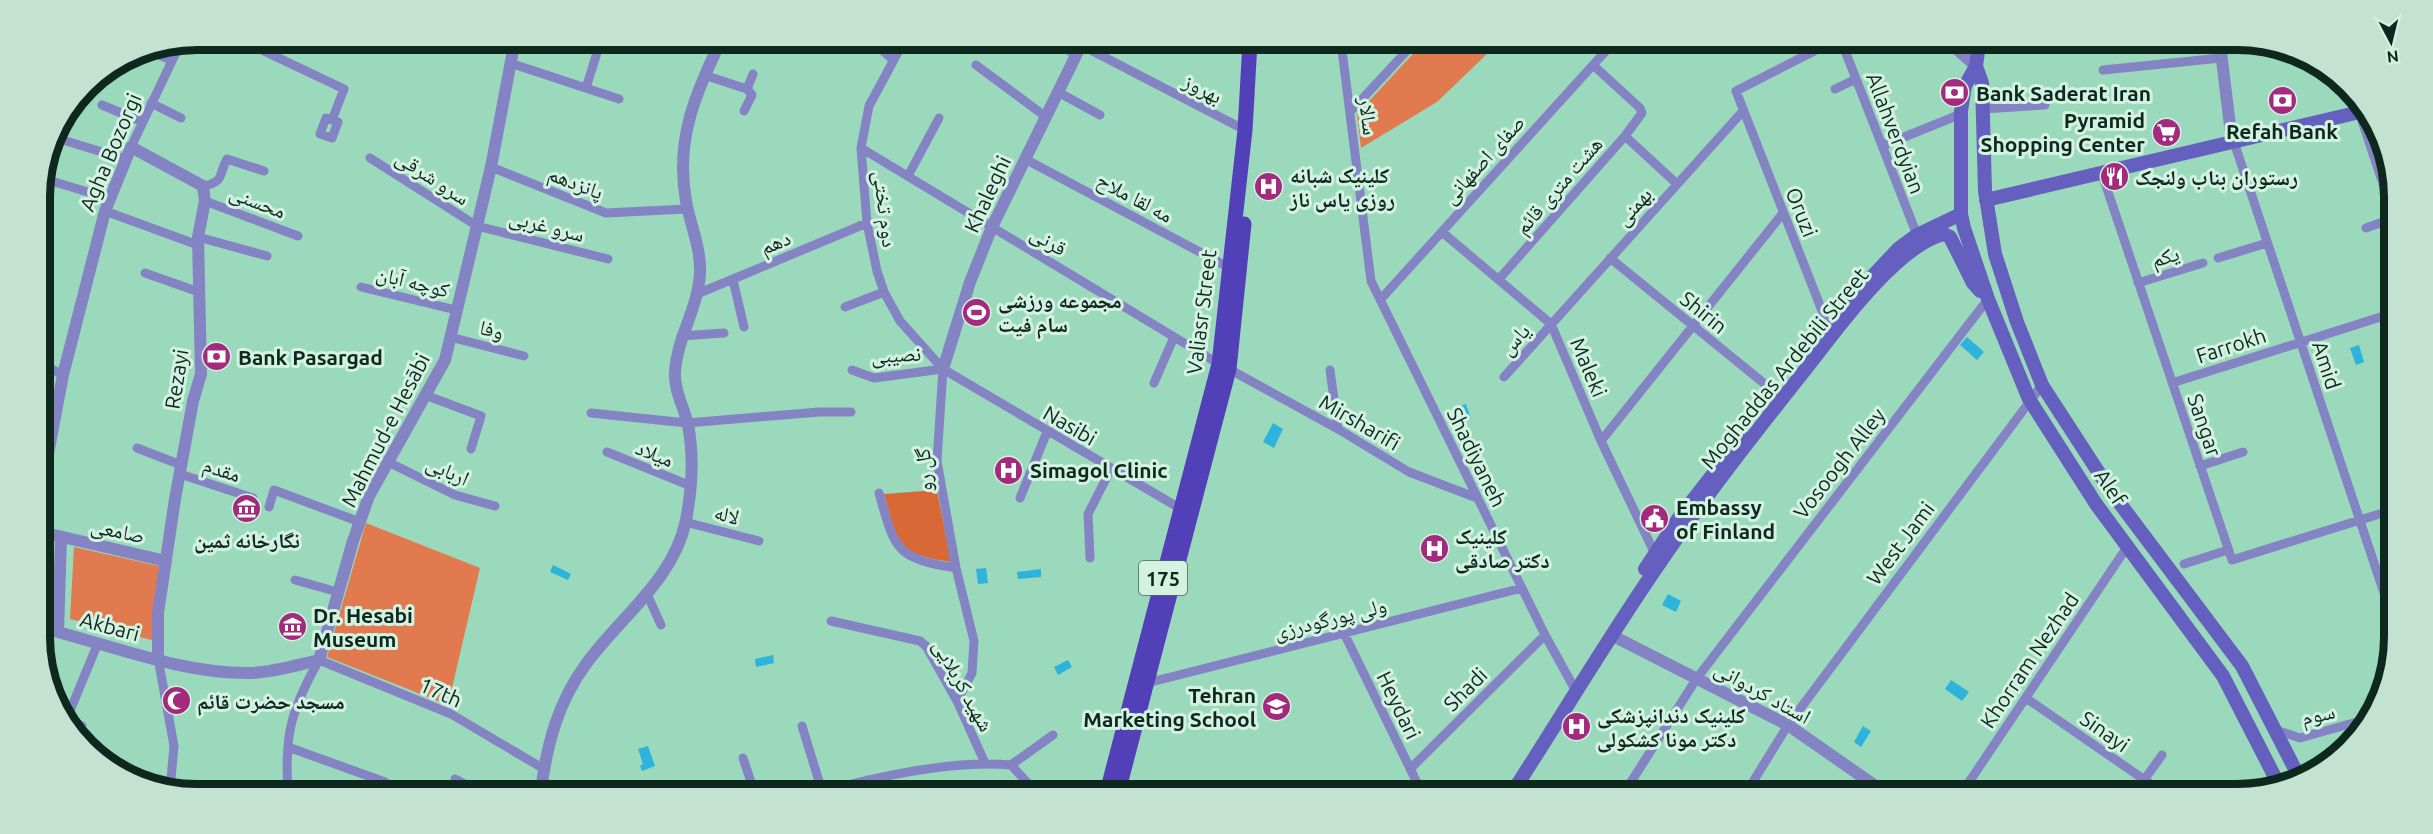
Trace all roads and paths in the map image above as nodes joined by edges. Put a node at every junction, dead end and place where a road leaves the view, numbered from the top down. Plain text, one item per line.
1 (262, 50) edge
2 (513, 50) edge
3 (598, 50) edge
4 (714, 50) edge
5 (882, 50) edge
6 (899, 50) edge
7 (1079, 50) edge
8 (1086, 50) edge
9 (1250, 50) edge
10 (1257, 50) edge
11 (1342, 50) edge
12 (1408, 50) edge
13 (1607, 50) edge
14 (1816, 50) edge
15 (1845, 50) edge
16 (1964, 50) edge
17 (1978, 50) edge
18 (2220, 50) edge
19 (175, 51) edge
20 (159, 55) edge
21 (2221, 58) junction
22 (171, 60) junction
23 (893, 60) junction
24 (510, 63) junction
25 (976, 64) dead end
26 (1593, 65) junction
27 (1976, 66) junction
28 (2103, 70) dead end
29 (753, 74) dead end
30 (704, 75) junction
31 (1856, 79) junction
32 (586, 88) junction
33 (747, 89) junction
34 (1835, 89) dead end
35 (1058, 92) junction
36 (619, 99) dead end
37 (151, 103) junction
38 (102, 105) dead end
39 (2045, 105) dead end
40 (1983, 109) junction
41 (2355, 109) edge
42 (744, 111) dead end
43 (1743, 111) junction
44 (1350, 112) junction
45 (1961, 113) junction
46 (1100, 115) dead end
47 (181, 117) dead end
48 (1046, 117) junction
49 (939, 118) dead end
50 (332, 120) dead end
51 (143, 122) junction
52 (1245, 130) junction
53 (2369, 133) edge
54 (1625, 136) junction
55 (2232, 138) junction
56 (61, 140) edge
57 (1882, 146) junction
58 (132, 147) junction
59 (861, 148) junction
60 (370, 158) dead end
61 (125, 159) junction
62 (1025, 159) junction
63 (491, 167) junction
64 (264, 171) dead end
65 (2382, 173) edge
66 (2102, 174) junction
67 (908, 176) junction
68 (51, 181) edge
69 (1677, 184) junction
70 (203, 186) junction
71 (1985, 196) junction
72 (108, 198) junction
73 (205, 201) junction
74 (687, 209) junction
75 (105, 211) junction
76 (1783, 213) junction
77 (1961, 214) junction
78 (2384, 222) edge
79 (867, 223) junction
80 (477, 226) junction
81 (992, 227) junction
82 (2366, 228) dead end
83 (1442, 232) junction
84 (1917, 235) junction
85 (298, 236) dead end
86 (198, 241) junction
87 (2267, 243) junction
88 (267, 256) dead end
89 (1610, 258) junction
90 (2218, 258) dead end
91 (608, 259) dead end
92 (2203, 263) dead end
93 (1228, 267) junction
94 (145, 273) dead end
95 (1499, 279) junction
96 (733, 280) junction
97 (2138, 283) junction
98 (362, 287) dead end
99 (199, 292) junction
100 (884, 292) junction
101 (697, 294) junction
102 (1988, 299) junction
103 (1380, 300) junction
104 (845, 307) dead end
105 (456, 310) junction
106 (2384, 316) edge
107 (1551, 324) junction
108 (1693, 326) junction
109 (1828, 326) junction
110 (744, 327) dead end
111 (724, 333) dead end
112 (681, 336) junction
113 (450, 337) junction
114 (1174, 337) junction
115 (2300, 342) junction
116 (524, 356) dead end
117 (1224, 367) junction
118 (50, 368) edge
119 (943, 369) junction
120 (852, 370) dead end
121 (1330, 370) dead end
122 (63, 375) junction
123 (1504, 377) dead end
124 (1154, 383) dead end
125 (2172, 383) junction
126 (2042, 385) junction
127 (425, 395) junction
128 (1779, 396) junction
129 (2030, 399) junction
130 (851, 412) dead end
131 (591, 413) dead end
132 (50, 414) edge
133 (56, 415) junction
134 (687, 423) junction
135 (1338, 429) junction
136 (1047, 432) junction
137 (1601, 441) junction
138 (50, 445) edge
139 (137, 448) dead end
140 (471, 449) dead end
141 (607, 452) dead end
142 (2243, 452) dead end
143 (388, 462) junction
144 (2200, 466) junction
145 (1111, 469) junction
146 (181, 470) junction
147 (691, 486) junction
148 (879, 493) dead end
149 (253, 498) dead end
150 (1020, 498) dead end
151 (1477, 498) junction
152 (495, 506) dead end
153 (269, 507) dead end
154 (1181, 509) junction
155 (2384, 513) edge
156 (2360, 521) junction
157 (360, 522) junction
158 (686, 522) junction
159 (50, 535) edge
160 (61, 538) junction
161 (759, 541) dead end
162 (2127, 547) junction
163 (2228, 550) junction
164 (1090, 558) dead end
165 (1657, 558) junction
166 (166, 561) junction
167 (2184, 564) dead end
168 (956, 568) junction
169 (294, 580) dead end
170 (1522, 588) junction
171 (338, 592) junction
172 (2384, 593) edge
173 (648, 594) junction
174 (831, 621) dead end
175 (662, 626) dead end
176 (50, 630) edge
177 (58, 632) junction
178 (1344, 633) junction
179 (1610, 634) junction
180 (1545, 635) junction
181 (98, 643) junction
182 (158, 658) junction
183 (319, 660) junction
184 (1697, 678) junction
185 (1147, 683) junction
186 (1574, 690) junction
187 (2026, 698) junction
188 (957, 701) junction
189 (70, 711) edge
190 (2357, 722) edge
191 (78, 724) edge
192 (1788, 725) junction
193 (82, 726) dead end
194 (802, 726) dead end
195 (2274, 729) junction
196 (1053, 735) dead end
197 (288, 747) junction
198 (2162, 755) dead end
199 (742, 758) dead end
200 (985, 763) junction
201 (1011, 765) junction
202 (544, 769) junction
203 (1410, 769) junction
204 (2296, 772) edge
205 (454, 779) dead end
206 (2276, 779) edge
207 (867, 780) junction
208 (2144, 780) junction
209 (171, 782) edge
210 (385, 782) dead end
211 (1870, 782) joint
212 (288, 784) edge
213 (464, 784) edge
214 (542, 784) edge
215 (751, 784) edge
216 (822, 784) edge
217 (851, 784) edge
218 (870, 784) edge
219 (1029, 784) edge
220 (1109, 784) edge
221 (1120, 784) edge
222 (1418, 784) edge
223 (1509, 784) edge
224 (1517, 784) edge
225 (1630, 784) edge
226 (1752, 784) edge
227 (1873, 784) edge
228 (1968, 784) edge
229 (2141, 784) edge
230 (2150, 784) edge

1 - 50 street
2 - 24 street, Mahmud-e Hesābi
3 - 32 street
4 - 30 street
5 - 23 street
6 - 23 street, دوم تختی
7 - 35 street, Khaleghi
8 - 52 street, بهروز
9 - 52 main road, Valiasr Street / 175
10 - 117 main road, Valiasr Street / 175
11 - 44 street, سالار
12 - 44 street
13 - 26 street, صفای اصفهانی
14 - 43 street
15 - 31 street, Allahverdyian
16 - 27 street
17 - 27 main road
18 - 21 street
19 - 22 street, Agha Bozorgi
20 - 22 street
21 - 28 street
21 - 55 street
22 - 37 street, Agha Bozorgi
23 - 59 street, دوم تختی
24 - 32 street
24 - 63 street, Mahmud-e Hesābi
25 - 48 street
26 - 54 street, هشت متری قائم
26 - 83 street, صفای اصفهانی
27 - 40 main road, Alef
27 - 45 main road, Alef
29 - 33 street
30 - 33 street
30 - 74 street
31 - 34 street
31 - 57 street, Allahverdyian
32 - 36 street
33 - 42 street
35 - 46 street
35 - 48 street, Khaleghi
37 - 47 street
37 - 51 street, Agha Bozorgi
38 - 51 street
39 - 40 street
40 - 45 main road
40 - 71 main road, Alef
41 - 55 main road
43 - 69 street, بهمنی
43 - 76 street, Oruzi
44 - 103 street, سالار
45 - 57 street
45 - 77 main road, Alef
48 - 62 street, Khaleghi
49 - 67 street
51 - 58 street, Agha Bozorgi
52 - 93 main road, Valiasr Street / 175
53 - 65 street
54 - 69 street
54 - 95 street, هشت متری قائم
55 - 66 main road
55 - 71 main road
55 - 87 street, Amid
56 - 61 street
57 - 84 street, Allahverdyian
58 - 61 street, Agha Bozorgi
58 - 70 street
59 - 67 street, قرنی
59 - 79 street, دوم تختی
60 - 80 street, سرو شرقی
61 - 72 street, Agha Bozorgi
62 - 81 street, Khaleghi
62 - 93 street, مه لقا ملاح
63 - 74 street, پانزدهم
63 - 80 street, Mahmud-e Hesābi
64 - 70 street
66 - 71 main road
66 - 97 street, Sangar
67 - 81 street, قرنی
68 - 72 street
69 - 89 street, بهمنی
70 - 73 street, Rezayi
71 - 126 main road, Alef
72 - 75 street, Agha Bozorgi
73 - 85 street, محسنی
73 - 86 street, Rezayi
74 - 101 street
75 - 86 street
75 - 122 street, Agha Bozorgi
76 - 108 street
76 - 109 street, Oruzi
77 - 84 main road, Moghaddas Ardebili Street
77 - 102 main road, Alef
78 - 82 street
79 - 96 street, دهم
79 - 100 street, دوم تختی
80 - 91 street, سرو غربی
80 - 105 street, Mahmud-e Hesābi
81 - 114 street, قرنی
81 - 119 street, Khaleghi
83 - 95 street, Maleki
83 - 103 street, صفای اصفهانی
84 - 109 main road, Moghaddas Ardebili Street
86 - 88 street
86 - 99 street, Rezayi
87 - 90 street
87 - 115 street, Amid
89 - 107 street, بهمنی
89 - 108 street, Shirin
92 - 97 street, یکم
93 - 117 main road, Valiasr Street / 175
94 - 99 street
95 - 107 street, Maleki
96 - 101 street, دهم
96 - 110 street
97 - 125 street, Sangar
98 - 105 street, کوچه آبان
99 - 146 street, Rezayi
100 - 104 street
100 - 119 street, دوم تختی
101 - 112 street
102 - 128 main road, Moghaddas Ardebili Street
102 - 129 main road, Alef
102 - 184 street, Vosoogh Alley
103 - 151 street, Shadiyaneh
105 - 113 street, Mahmud-e Hesābi
106 - 115 street
107 - 123 street, یاس
107 - 137 street, Maleki
108 - 128 street, Shirin
108 - 137 street
109 - 128 main road, Moghaddas Ardebili Street
111 - 112 street
112 - 134 street
113 - 116 street, وفا
113 - 127 street, Mahmud-e Hesābi
114 - 117 street, قرنی
114 - 124 street
115 - 125 street, Farrokh
115 - 156 street, Amid
117 - 135 street, Mirsharifi
117 - 154 main road, Valiasr Street / 175
117 - 185 main road, Valiasr Street / 175
118 - 122 street
119 - 120 street, نصیبی
119 - 136 street, Nasibi
119 - 168 street, گل رو
121 - 135 street
122 - 133 street, Agha Bozorgi
125 - 144 street, Sangar
126 - 129 street, West Jami
126 - 195 main road, Alef
127 - 140 street
127 - 143 street, Mahmud-e Hesābi
128 - 165 main road, Moghaddas Ardebili Street
129 - 162 main road, Alef
129 - 192 street, West Jami
130 - 134 street
131 - 134 street
132 - 133 street
133 - 138 street, Agha Bozorgi
134 - 147 street
135 - 151 street, Mirsharifi
136 - 145 street, Nasibi
136 - 150 street
137 - 165 street, Maleki
139 - 146 street, مقدم
141 - 147 street, میلاد
142 - 144 street
143 - 152 street, اربابی
143 - 157 street, Mahmud-e Hesābi
144 - 163 street, Sangar
145 - 154 street, Nasibi
145 - 164 street
146 - 149 street, مقدم
146 - 166 street, Rezayi
147 - 158 street
148 - 168 street, گل رو
151 - 170 street, Shadiyaneh
153 - 157 street
154 - 220 main road, Valiasr Street / 175
155 - 156 street
156 - 163 street
156 - 172 street, Amid
157 - 171 street, Mahmud-e Hesābi
158 - 161 street, لاله
158 - 173 street
159 - 160 street
160 - 166 street, صامعی
160 - 177 street, Akbari
162 - 187 street, Khorram Nezhad
162 - 206 main road, Alef
163 - 167 street
165 - 179 main road, Moghaddas Ardebili Street
166 - 182 street, Rezayi
168 - 188 street, گل رو
169 - 171 street
170 - 178 street, ولی پورگودرزی
170 - 180 street, Shadiyaneh
171 - 183 street, Mahmud-e Hesābi
173 - 175 street
173 - 202 street
174 - 188 street, شهید کربلایی
176 - 177 street
177 - 181 street, Akbari
178 - 185 street, ولی پورگودرزی
178 - 203 street, Heydari
179 - 184 street, استاد کردوانی
179 - 186 main road, Moghaddas Ardebili Street
180 - 186 street, Shadiyaneh
180 - 203 street, Shadi
181 - 182 street, Akbari
181 - 189 street
182 - 183 street, Akbari
182 - 209 street
183 - 197 street
183 - 202 street, 17th
184 - 192 street, استاد کردوانی
184 - 225 street, Vosoogh Alley
185 - 221 main road, Valiasr Street / 175
186 - 223 main road, Moghaddas Ardebili Street
186 - 224 main road, Moghaddas Ardebili Street
187 - 208 street, Sinayi
187 - 228 street, Khorram Nezhad
188 - 200 street, شهید کربلایی
190 - 195 street, سوم
191 - 193 street
192 - 211 street, استاد کردوانی
192 - 226 street, West Jami
194 - 216 street
195 - 204 main road, Alef
196 - 201 street
197 - 210 street
197 - 212 street
198 - 208 street
199 - 215 street
200 - 201 street
200 - 207 street
201 - 219 street
202 - 214 street
203 - 222 street, Heydari
205 - 213 street
207 - 217 street
207 - 218 street
208 - 229 street
208 - 230 street, Sinayi
211 - 227 street, استاد کردوانی

